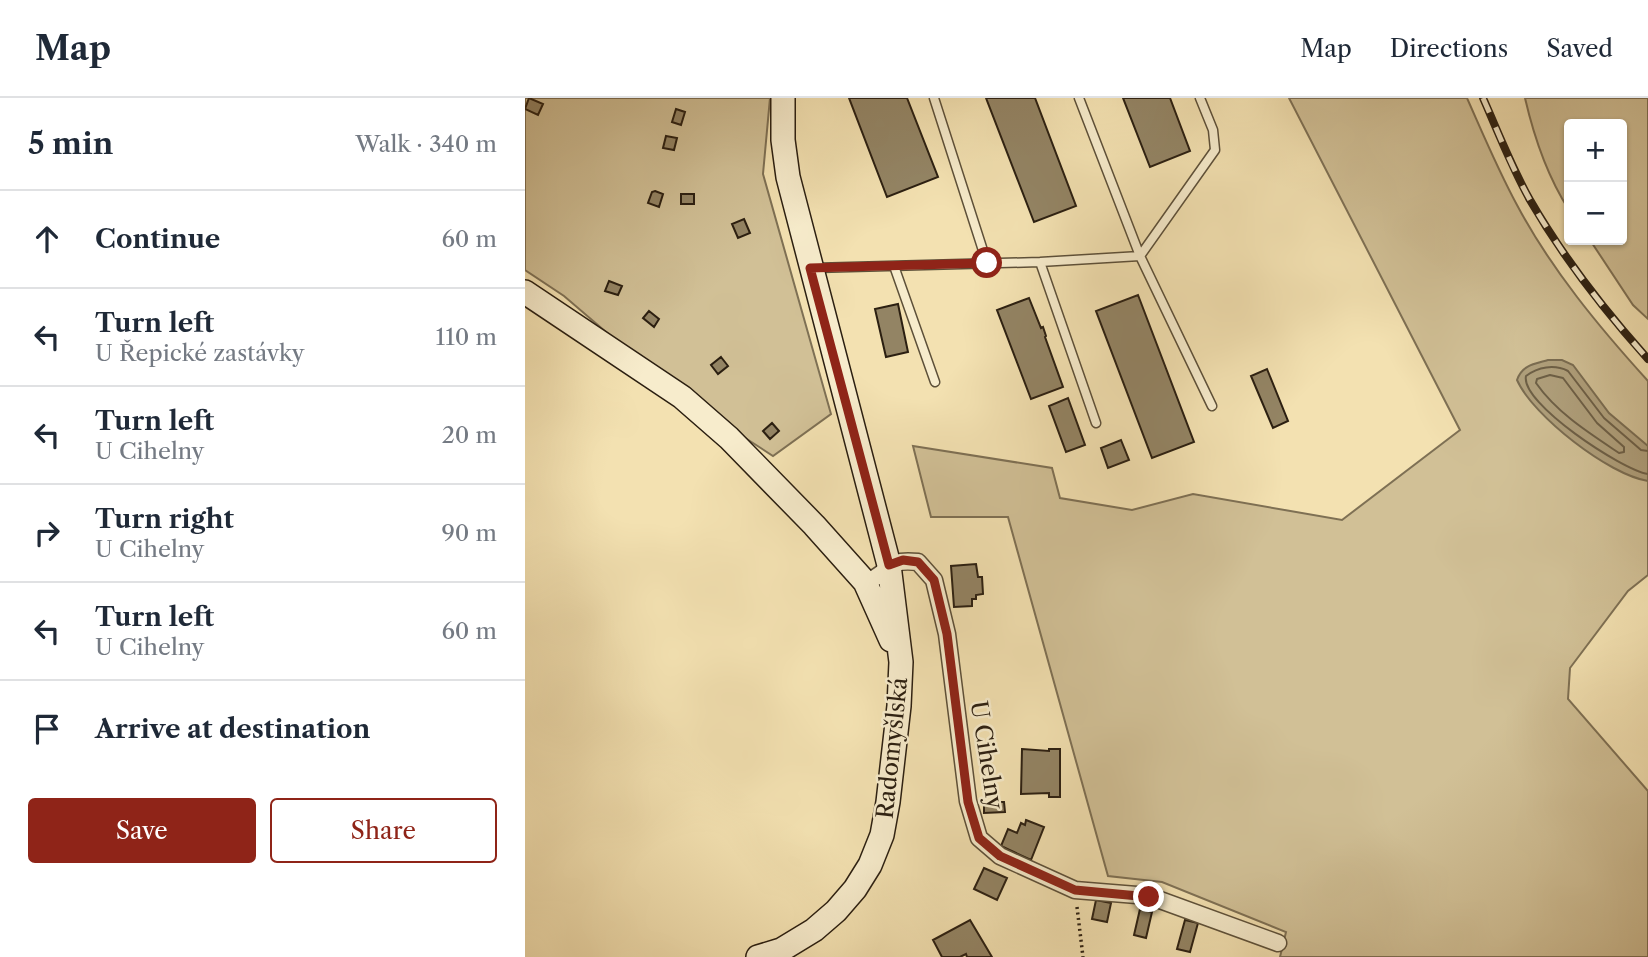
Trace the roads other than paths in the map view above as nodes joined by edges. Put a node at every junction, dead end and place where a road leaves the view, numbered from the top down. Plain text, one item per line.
1 (783, 98) edge
2 (934, 98) edge
3 (1079, 98) edge
4 (1199, 98) edge
5 (1140, 256) junction
6 (1040, 262) junction
7 (987, 263) junction
8 (894, 265) junction
9 (810, 268) junction
10 (525, 292) edge
11 (935, 382) dead end
12 (1212, 406) dead end
13 (1096, 423) dead end
14 (889, 565) junction
15 (865, 582) junction
16 (901, 662) junction
17 (1278, 943) dead end
18 (758, 957) edge

1 - 9 main road, Radomyšlská
2 - 7 lane
3 - 5 lane
4 - 5 lane
5 - 6 lane
5 - 12 lane
6 - 7 lane
6 - 13 lane
7 - 8 lane
8 - 9 lane
8 - 11 lane
9 - 14 main road, Radomyšlská
10 - 15 main road
14 - 15 street
14 - 16 main road, Radomyšlská
14 - 17 street, U Cihelny
15 - 16 main road
16 - 18 main road, Radomyšlská

